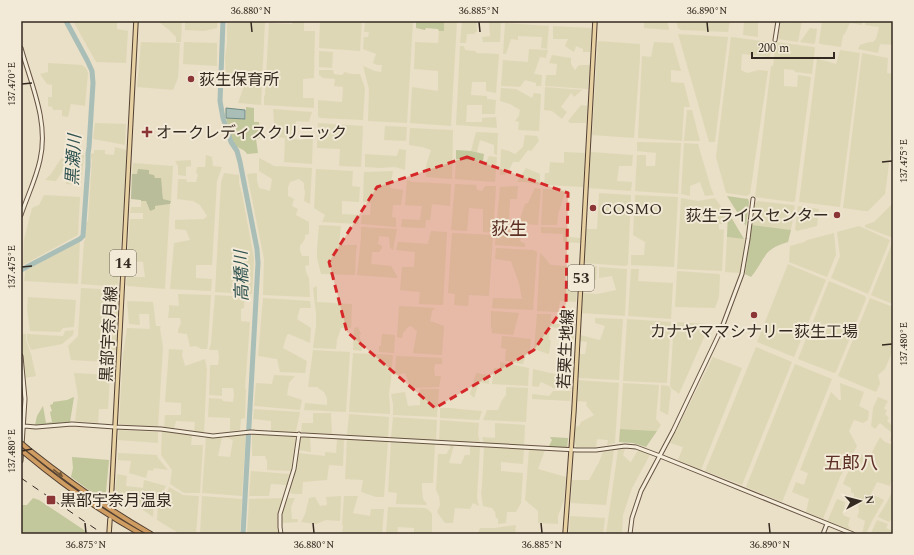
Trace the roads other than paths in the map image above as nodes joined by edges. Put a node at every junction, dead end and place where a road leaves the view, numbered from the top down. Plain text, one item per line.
1 (136, 21) edge
2 (595, 21) edge
3 (778, 21) edge
4 (775, 40) dead end
5 (21, 48) edge
6 (753, 198) dead end
7 (21, 215) edge
8 (21, 356) edge
9 (24, 426) junction
10 (115, 427) junction
11 (299, 434) junction
12 (21, 443) edge
13 (21, 450) edge
14 (571, 450) junction
15 (27, 451) junction
16 (660, 456) junction
17 (21, 461) edge
18 (111, 504) dead end
19 (110, 519) dead end
20 (827, 524) junction
21 (109, 534) edge
22 (141, 534) edge
23 (151, 534) edge
24 (281, 534) edge
25 (565, 534) edge
26 (630, 534) edge
27 (823, 534) edge
28 (853, 534) edge

1 - 10 main road, 黒部宇奈月線 / 14
2 - 14 main road, 若栗生地線 / 53
3 - 4 street
5 - 7 street
6 - 16 street
8 - 9 street
9 - 10 street
9 - 17 street
10 - 11 street
10 - 18 main road, 黒部宇奈月線 / 14
11 - 14 street
11 - 24 street
12 - 15 highway, bridge
13 - 15 highway, bridge
14 - 16 street
14 - 25 main road, 若栗生地線 / 53
15 - 22 highway
15 -> 23 highway
16 - 20 street
16 - 26 street
19 - 21 main road
20 - 27 street
20 - 28 street

